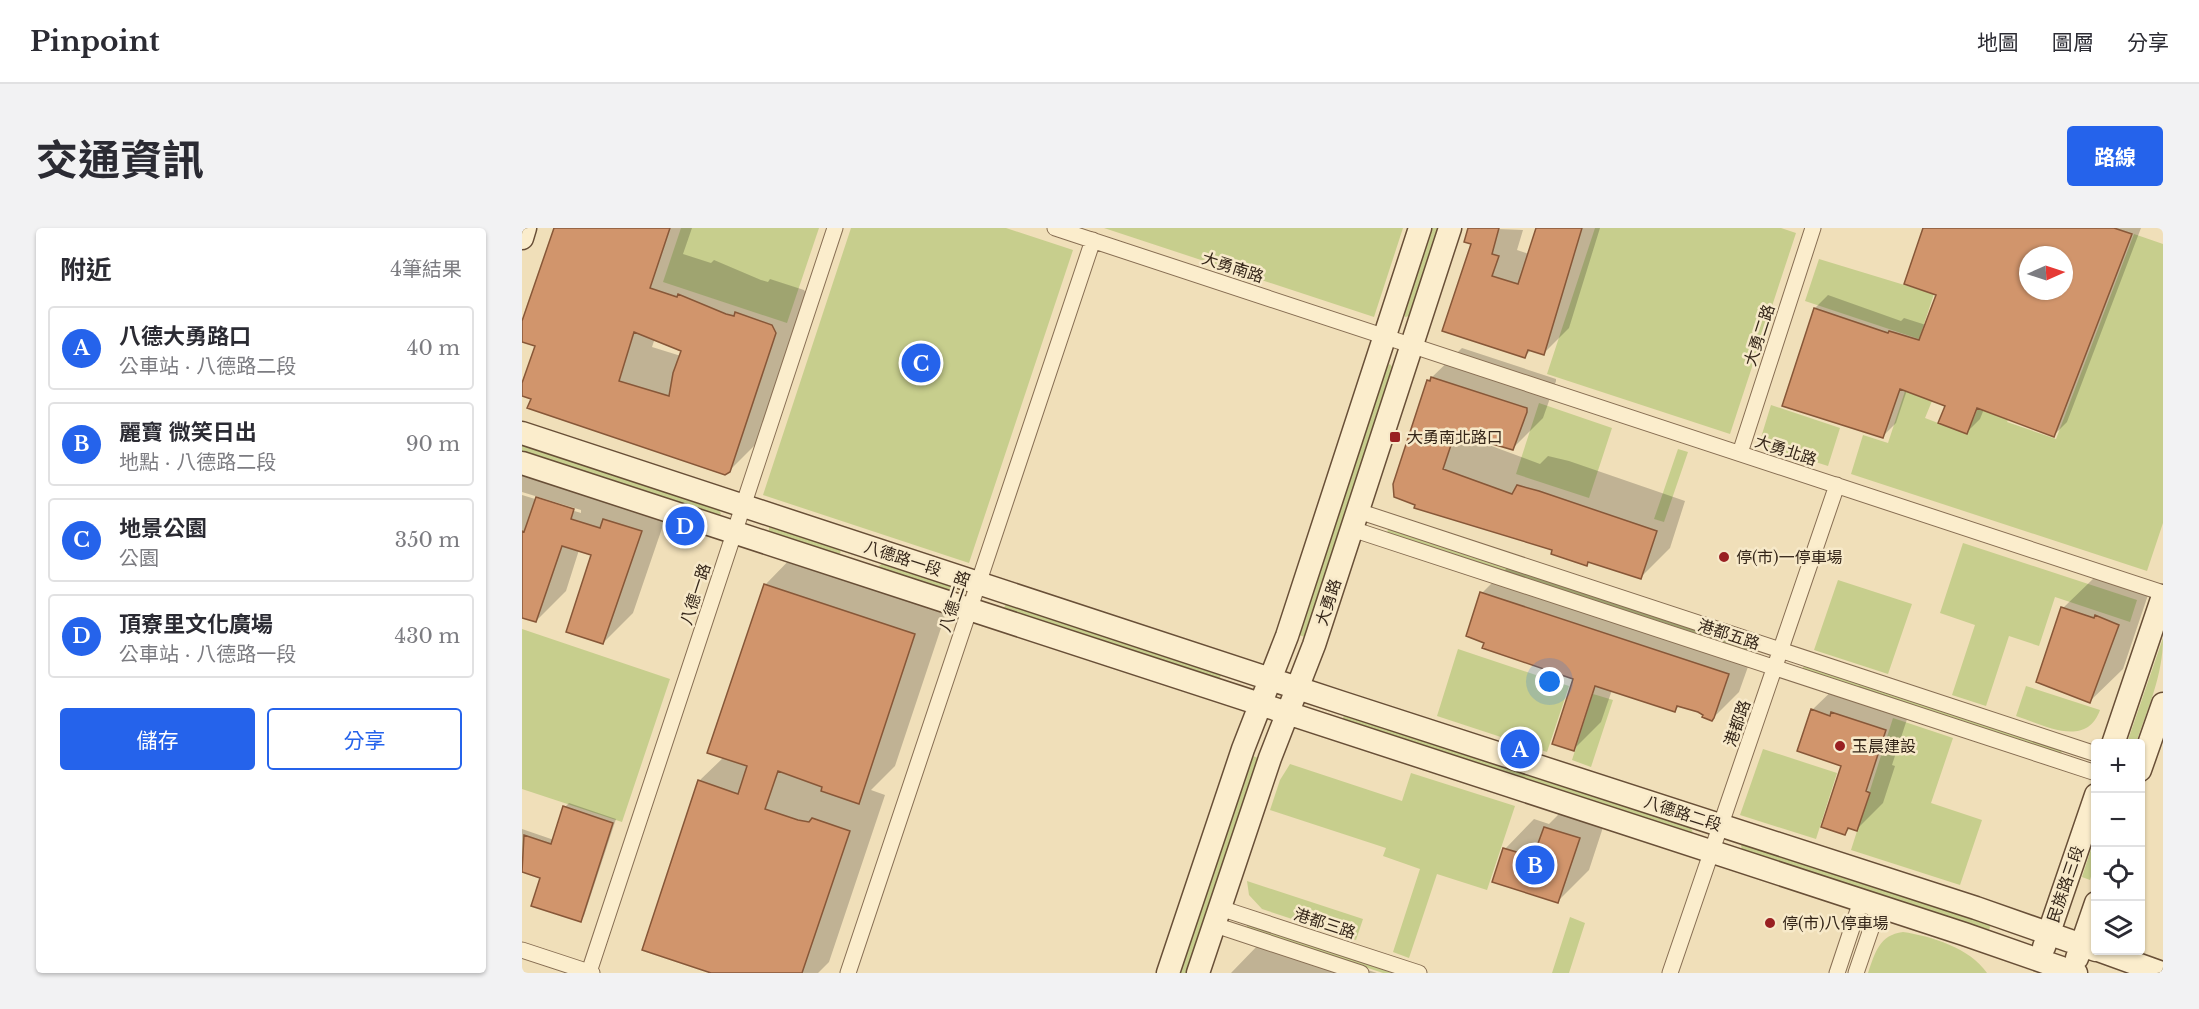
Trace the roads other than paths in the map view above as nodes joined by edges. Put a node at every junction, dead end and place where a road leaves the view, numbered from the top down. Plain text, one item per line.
1 (525, 228) edge
2 (835, 228) edge
3 (1055, 228) edge
4 (1420, 228) edge
5 (1450, 228) edge
6 (1813, 228) edge
7 (522, 238) edge
8 (1093, 240) junction
9 (1398, 341) junction
10 (522, 433) edge
11 (1740, 453) junction
12 (522, 463) edge
13 (1837, 486) junction
14 (743, 506) junction
15 (1355, 520) junction
16 (734, 533) junction
17 (864, 546) junction
18 (855, 573) junction
19 (979, 583) junction
20 (2163, 595) edge
21 (970, 610) junction
22 (1781, 650) junction
23 (1775, 668) junction
24 (1284, 684) junction
25 (2163, 704) edge
26 (1273, 710) junction
27 (2115, 739) edge
28 (2091, 752) edge
29 (2145, 756) edge
30 (2091, 771) edge
31 (2091, 810) edge
32 (1721, 826) junction
33 (1711, 853) junction
34 (1870, 903) junction
35 (1217, 916) junction
36 (2049, 933) junction
37 (2091, 948) edge
38 (522, 950) edge
39 (2111, 955) edge
40 (2037, 967) edge
41 (591, 973) edge
42 (849, 973) edge
43 (1168, 973) edge
44 (1198, 973) edge
45 (1360, 973) edge
46 (1419, 973) edge
47 (1670, 973) edge
48 (1837, 973) edge
49 (1856, 973) edge
50 (2073, 973) edge
51 (2162, 973) edge

1 - 7 street
2 - 14 street, 八德一路
3 - 8 street, 大勇南路
4 - 9 street, 大勇路
5 - 9 street, 大勇路
6 - 11 street, 大勇二路
8 - 9 street, 大勇南路
8 - 19 street, 八德二路
9 - 11 street, 大勇北路
9 - 15 street, 大勇路
9 - 24 street, 大勇路
10 - 14 street, 八德路一段
11 - 13 street, 大勇北路
12 - 16 street, 八德路一段
13 - 20 street, 大勇北路
13 - 22 street, 港都路
14 - 16 street, 八德一路
14 - 17 street, 八德路一段
15 - 22 street, 港都五路
15 - 23 street, 港都五路
15 - 24 street, 大勇路
16 - 18 street, 八德路一段
16 - 41 street, 八德一路
17 - 18 street
17 - 19 street, 八德路一段
18 - 21 street, 八德路一段
19 - 21 street, 八德二路
19 - 24 street, 八德路一段
20 - 27 street
21 - 26 street, 八德路一段
21 - 42 street, 八德二路
22 - 23 street, 港都路
22 - 28 street, 港都五路
23 - 30 street, 港都五路
23 - 32 street, 港都路
24 - 26 street, 大勇路
24 - 32 street, 八德路二段
25 - 29 street
26 - 33 street, 八德路二段
26 - 35 street, 大勇路
26 - 43 street, 大勇路
31 - 36 street, 民族路三段
32 - 33 street, 港都路
32 - 36 street, 八德路二段
33 - 34 street, 八德路二段
33 - 47 street, 港都路
34 - 40 street, 八德路二段
34 - 48 street
34 - 49 street
35 - 44 street, 大勇路
35 - 45 street
35 - 46 street, 港都三路
36 - 37 street, 八德路二段
36 - 40 street, 民族路三段
37 - 50 street
38 - 41 street
39 - 51 street, 八德路二段
40 - 50 street, 八德路二段

